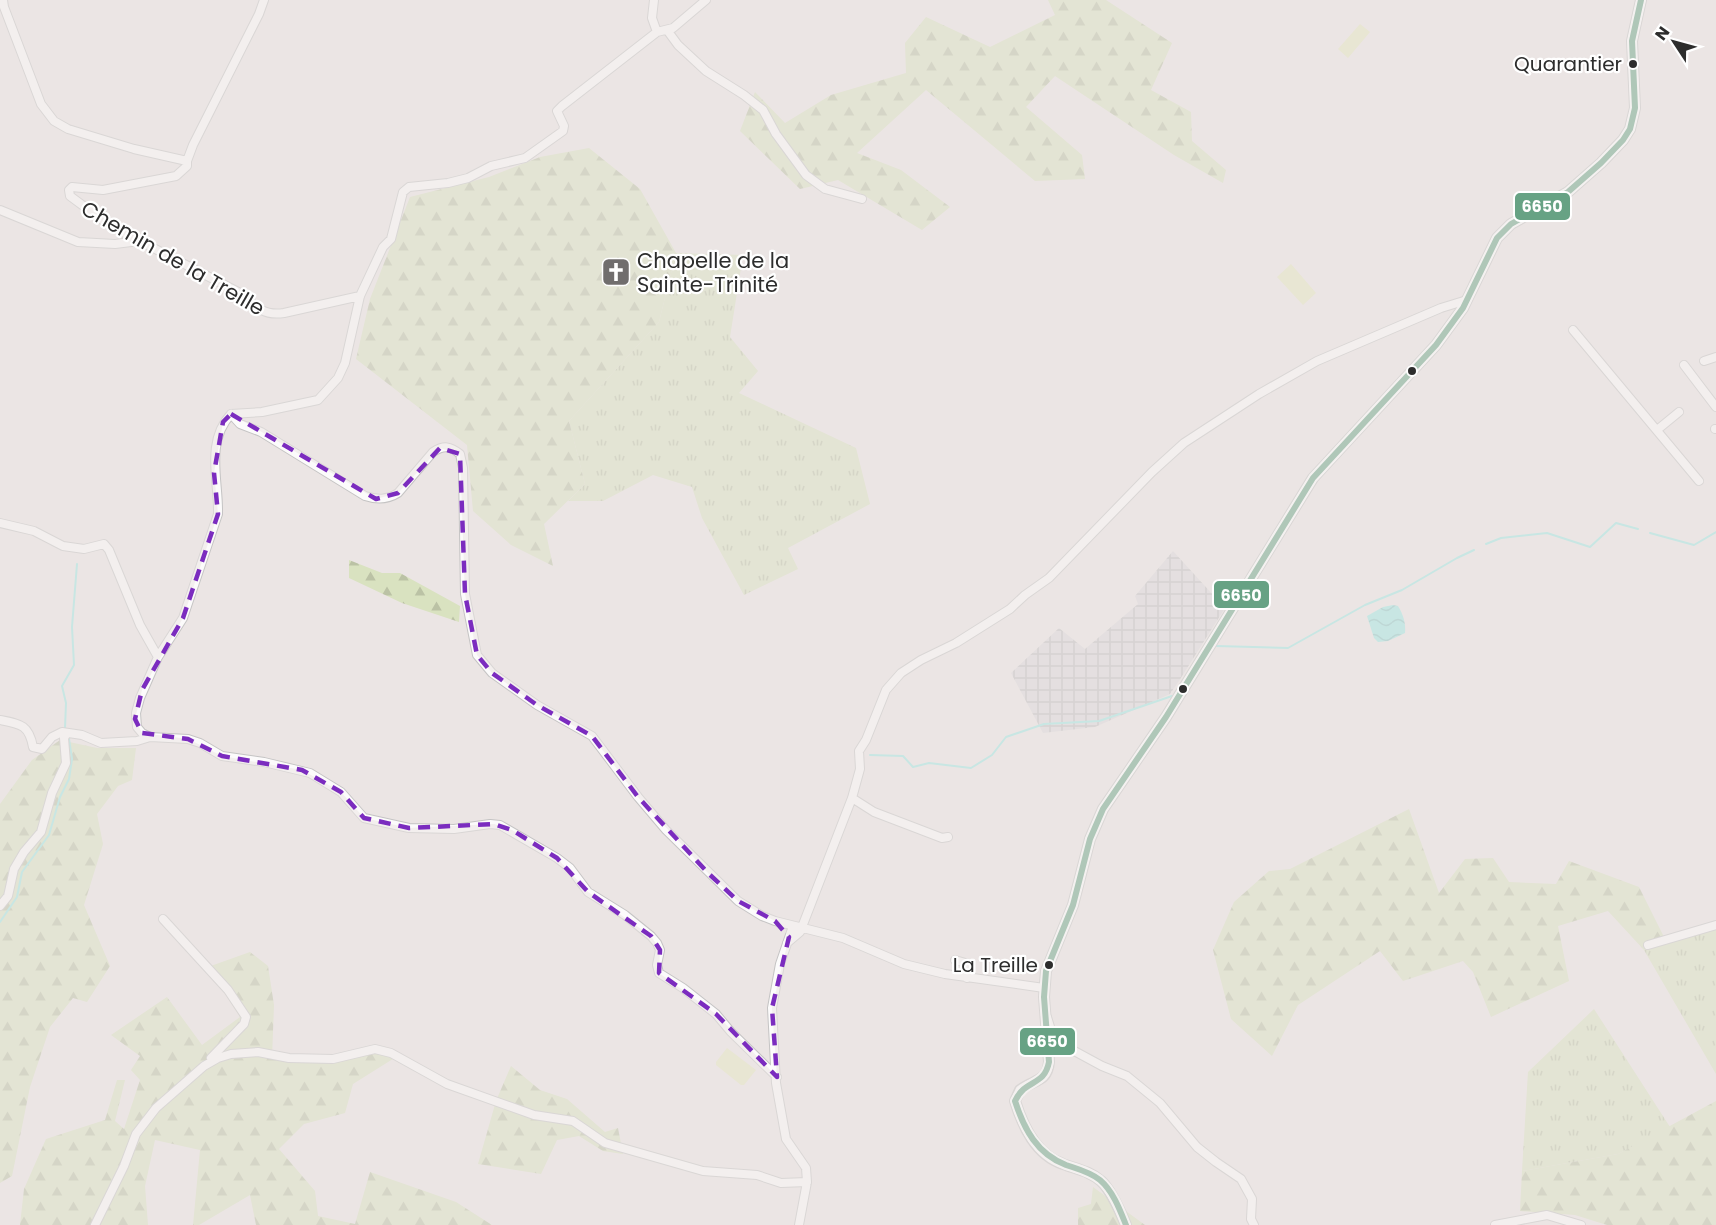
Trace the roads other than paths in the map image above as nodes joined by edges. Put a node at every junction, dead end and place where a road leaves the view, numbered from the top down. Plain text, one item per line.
1 (3, 0) edge
2 (264, 0) edge
3 (654, 0) edge
4 (706, 0) edge
5 (1641, 0) edge
6 (667, 30) junction
7 (657, 32) junction
8 (187, 161) junction
9 (862, 199) dead end
10 (0, 210) edge
11 (140, 241) junction
12 (360, 296) junction
13 (1467, 300) junction
14 (1441, 308) junction
15 (1456, 318) junction
16 (1573, 330) dead end
17 (1716, 357) edge
18 (1704, 361) dead end
19 (1684, 365) dead end
20 (1716, 407) edge
21 (1679, 412) dead end
22 (231, 414) junction
23 (1657, 430) junction
24 (1699, 481) dead end
25 (0, 523) edge
26 (158, 657) junction
27 (0, 720) edge
28 (66, 733) junction
29 (150, 737) junction
30 (852, 798) junction
31 (948, 837) dead end
32 (0, 906) edge
33 (163, 919) dead end
34 (775, 921) junction
35 (1716, 925) edge
36 (793, 926) junction
37 (802, 927) junction
38 (788, 940) junction
39 (1648, 945) dead end
40 (955, 960) dead end
41 (967, 978) junction
42 (1044, 988) junction
43 (1046, 1016) junction
44 (204, 1065) junction
45 (777, 1077) junction
46 (807, 1182) junction
47 (95, 1225) edge
48 (799, 1225) edge
49 (1126, 1225) edge
50 (1254, 1225) edge
51 (1495, 1225) edge
52 (1581, 1225) edge

1 - 8 street
2 - 8 street
3 - 7 street
4 - 6 street
5 - 13 street
6 - 7 street
6 - 9 street
7 - 12 street
8 - 11 street, Chemin de la Treille
10 - 11 street
11 - 12 street, Chemin de la Treille
12 - 22 street
13 - 14 street
13 - 15 street
14 - 15 street
14 - 30 street
15 - 42 street
16 - 23 street
17 - 18 street
19 - 20 street
21 - 23 street
22 - 26 street
22 - 34 street
23 - 24 street
25 - 26 street
26 - 29 street
27 - 28 street
28 - 29 street
28 - 32 street
29 - 45 street
30 - 31 street
30 - 37 street
33 - 44 street
34 - 36 street
34 - 38 street
35 - 39 street
36 - 37 street
36 - 38 street
37 - 38 street
37 - 41 street
38 - 45 street
40 - 41 street
41 - 42 street
42 - 43 street
43 - 49 street
43 - 50 street
44 - 46 street
44 - 47 street
45 - 46 street
46 - 48 street
51 - 52 street

